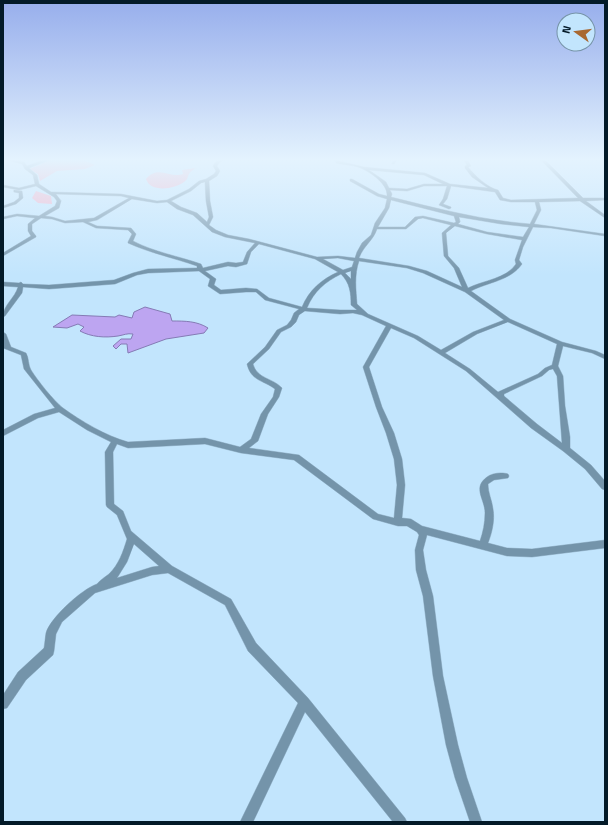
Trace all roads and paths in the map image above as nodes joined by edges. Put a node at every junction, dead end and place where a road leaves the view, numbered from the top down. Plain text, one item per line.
1 (21, 198) edge
2 (57, 198) edge
3 (131, 198) joint
4 (175, 198) edge
5 (208, 198) edge
6 (390, 198) joint
7 (445, 198) edge
8 (500, 198) edge
9 (580, 198) edge
10 (605, 199) edge
11 (538, 200) junction
12 (582, 200) junction
13 (168, 201) junction
14 (3, 207) edge
15 (455, 214) junction
16 (605, 217) edge
17 (3, 218) edge
18 (36, 218) junction
19 (84, 221) junction
20 (454, 224) junction
21 (207, 225) junction
22 (530, 226) junction
23 (375, 228) junction
24 (605, 235) edge
25 (525, 239) junction
26 (258, 243) junction
27 (3, 255) edge
28 (317, 258) junction
29 (357, 260) junction
30 (354, 268) junction
31 (201, 270) junction
32 (342, 272) junction
33 (3, 284) edge
34 (21, 284) junction
35 (353, 289) junction
36 (467, 291) junction
37 (304, 308) junction
38 (3, 315) edge
39 (366, 315) junction
40 (508, 320) junction
41 (389, 326) junction
42 (3, 334) edge
43 (560, 343) junction
44 (6, 347) edge
45 (440, 353) junction
46 (605, 357) edge
47 (555, 366) junction
48 (500, 397) junction
49 (60, 409) junction
50 (3, 433) edge
51 (115, 441) junction
52 (566, 448) junction
53 (241, 450) junction
54 (505, 476) dead end
55 (605, 487) edge
56 (398, 522) junction
57 (420, 529) junction
58 (128, 534) junction
59 (605, 544) edge
60 (483, 546) junction
61 (169, 569) junction
62 (92, 590) junction
63 (304, 702) junction
64 (3, 704) edge
65 (246, 822) edge
66 (401, 822) edge
67 (476, 822) edge

1 - 14 street
2 - 18 street
3 - 13 street
3 - 19 street
4 - 13 street
5 - 21 street
6 - 15 street
6 - 23 street
7 - 15 street
8 - 11 street
9 - 12 street
10 - 12 street
11 - 12 street
11 - 22 street
12 - 16 street
13 - 21 street
15 - 20 street
15 - 22 street
17 - 18 street
18 - 19 street
18 - 27 street
19 - 31 street
20 - 23 street
20 - 25 street
20 - 36 street
21 - 26 street
22 - 24 street
22 - 25 street
23 - 29 street
25 - 36 street
26 - 28 street
26 - 31 street
28 - 29 street
28 - 32 street
29 - 30 street
29 - 36 street
30 - 32 street
30 - 35 street
31 - 34 street
31 - 37 street
32 - 35 street
32 - 37 street
33 - 34 street
34 - 38 street
35 - 39 street
36 - 40 street
37 - 39 street
37 - 53 street
39 - 41 street
40 - 43 street
40 - 45 street
41 - 45 street
41 - 56 street
42 - 44 street
43 - 46 street
43 - 47 street
44 - 49 street
45 - 48 street
47 - 48 street
47 - 52 street
48 - 52 street
49 - 50 street
49 - 51 street
51 - 53 street
51 - 58 street
52 - 55 street
53 - 56 street
54 - 60 street
56 - 57 street
57 - 60 street
57 - 67 street
58 - 61 street
58 - 62 street
59 - 60 street
61 - 62 street
61 - 63 street
62 - 64 street
63 - 65 street
63 - 66 street

